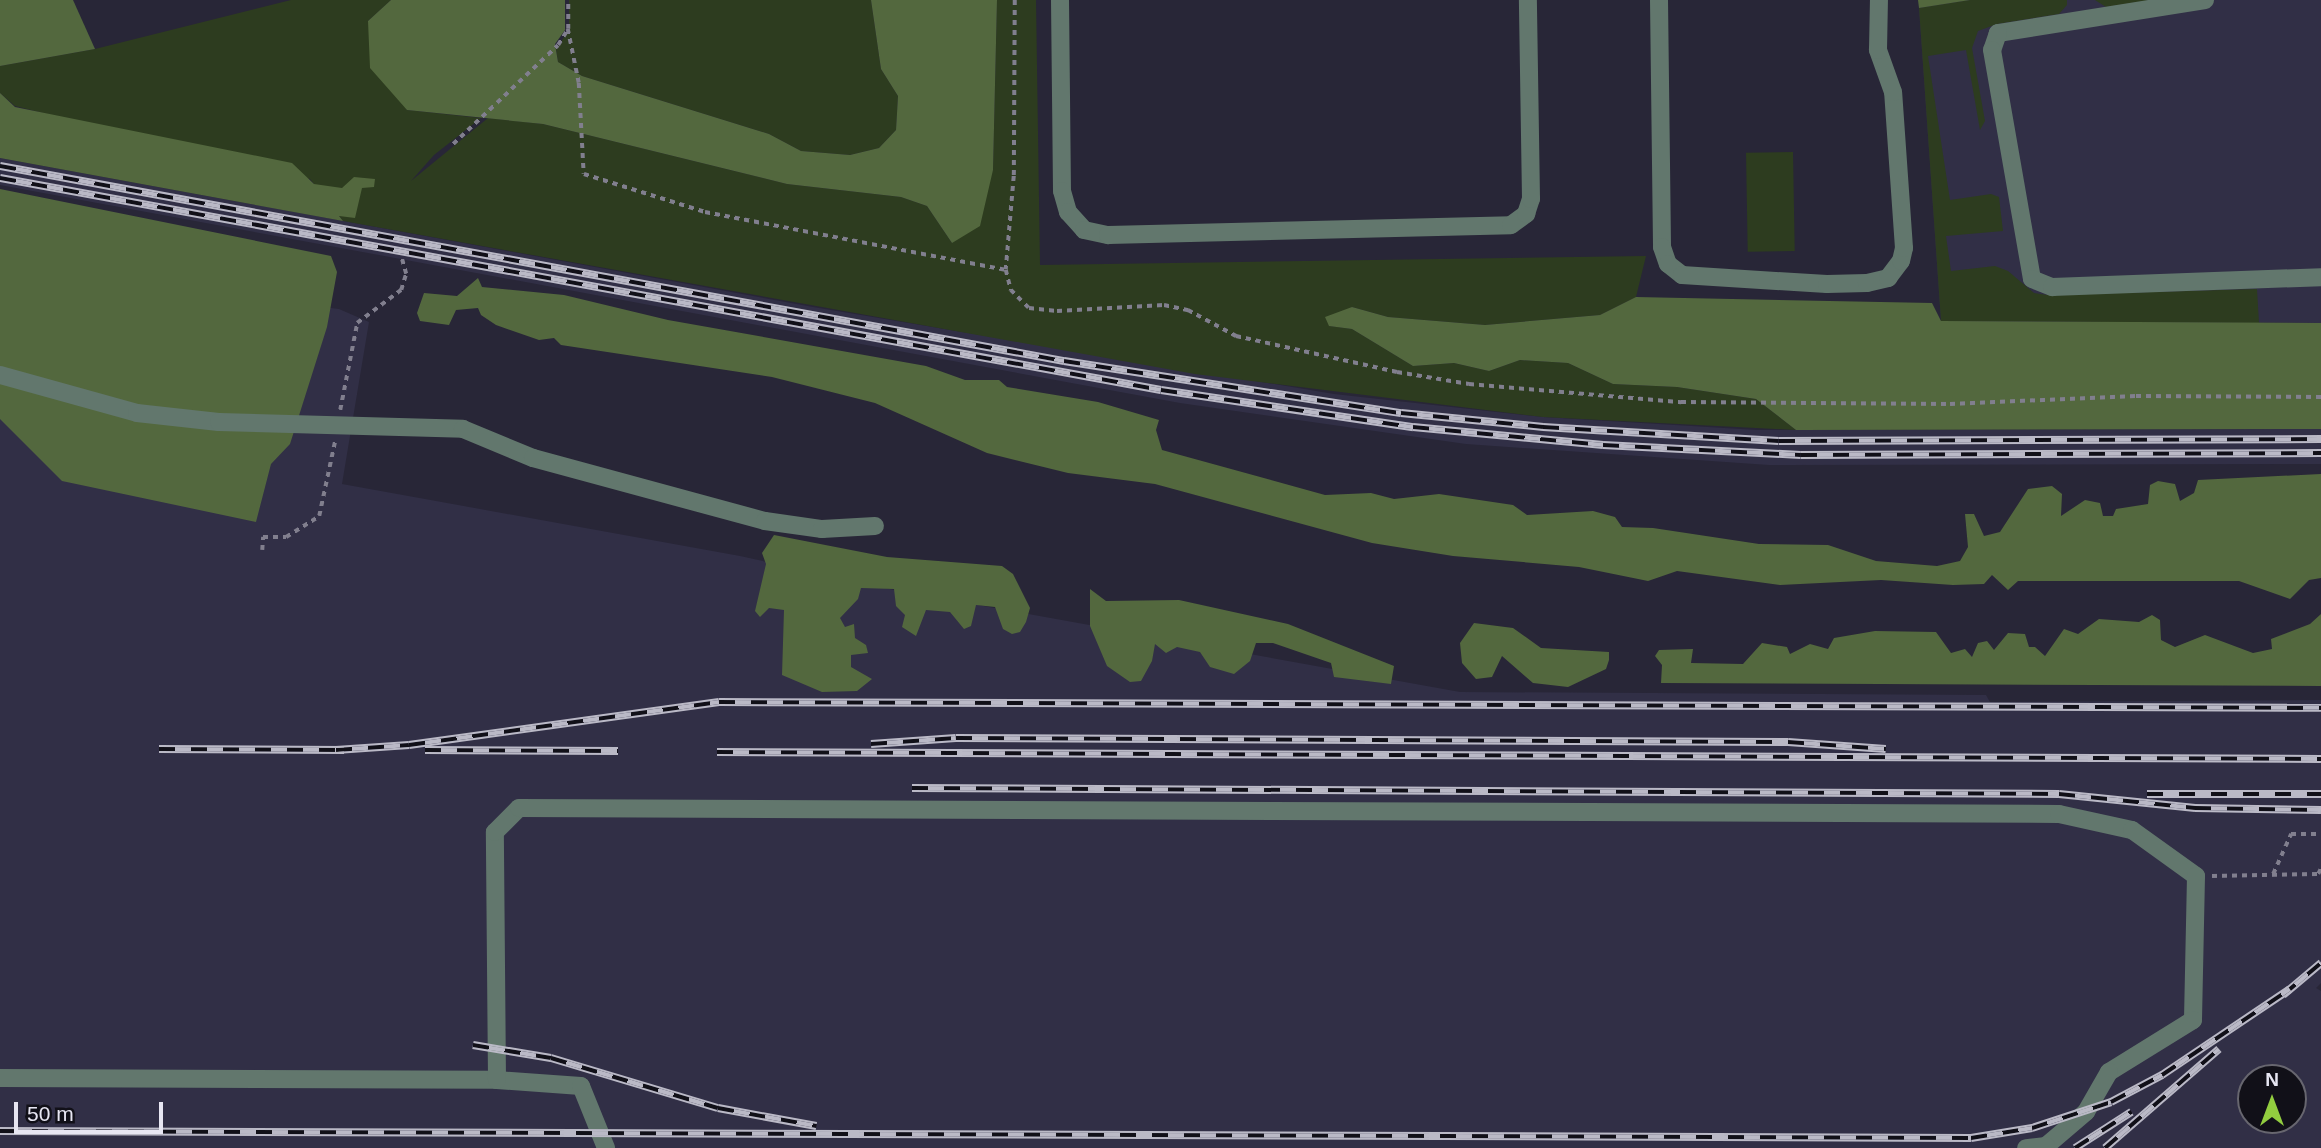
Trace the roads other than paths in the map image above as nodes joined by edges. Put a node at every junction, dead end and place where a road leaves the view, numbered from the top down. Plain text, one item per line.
1 (1060, 0) edge
2 (1528, 0) edge
3 (1659, 0) edge
4 (1879, 0) edge
5 (2205, 0) edge
6 (2321, 277) edge
7 (0, 375) edge
8 (875, 526) dead end
9 (0, 1078) edge
10 (497, 1080) junction
11 (606, 1148) edge
12 (2026, 1148) edge

1 - 2 lane
3 - 4 lane
5 - 6 lane
7 - 8 lane
9 - 10 lane
10 - 11 lane
10 - 12 lane

